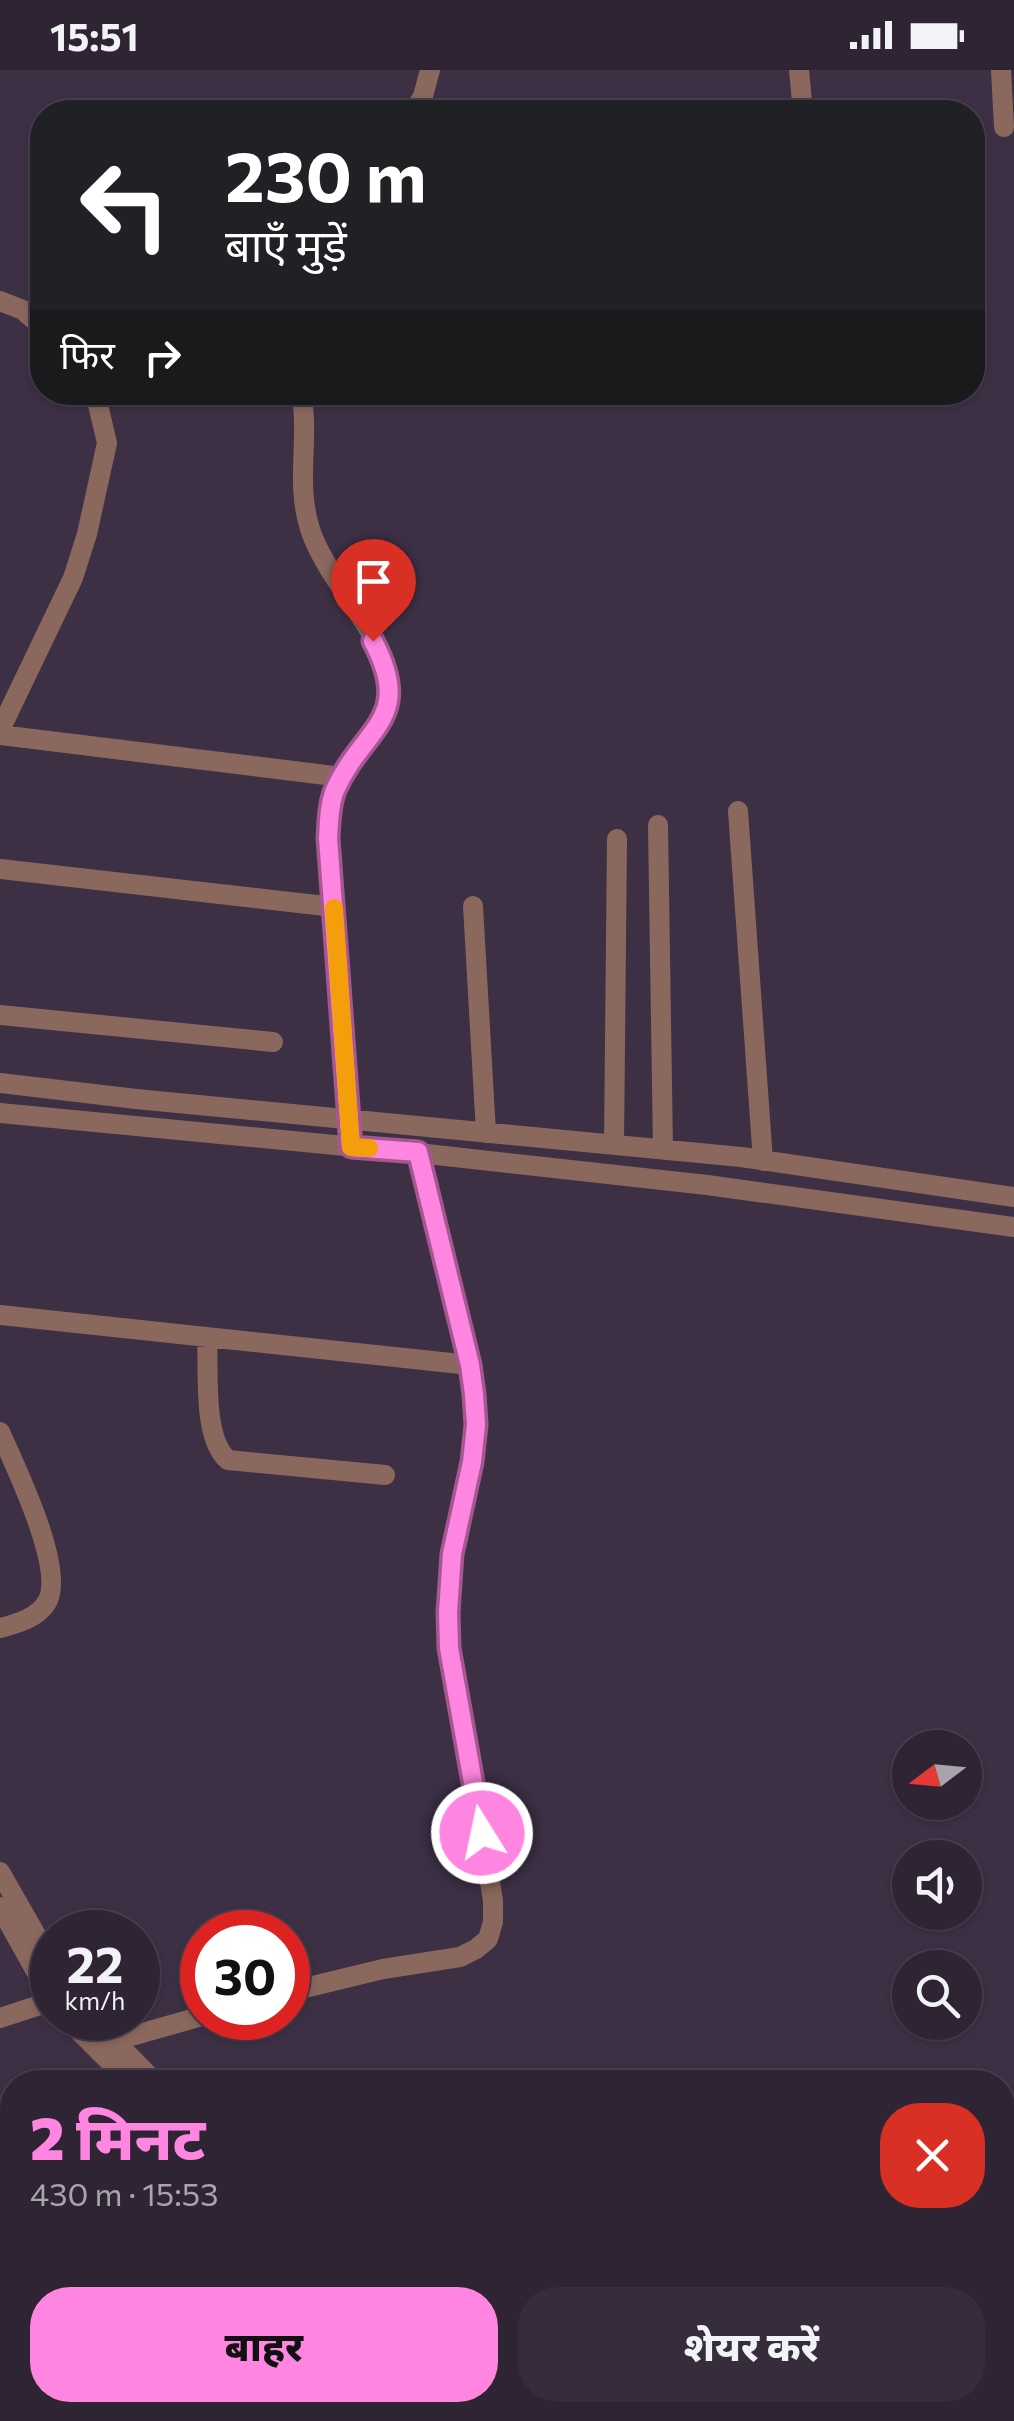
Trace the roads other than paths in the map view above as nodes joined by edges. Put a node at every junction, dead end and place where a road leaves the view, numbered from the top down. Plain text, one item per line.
1 (430, 70) edge
2 (799, 70) edge
3 (1001, 70) edge
4 (421, 100) edge
5 (802, 100) edge
6 (1004, 128) dead end
7 (0, 301) edge
8 (30, 316) edge
9 (98, 405) edge
10 (303, 405) edge
11 (0, 732) edge
12 (342, 778) junction
13 (738, 811) dead end
14 (658, 825) dead end
15 (616, 838) dead end
16 (0, 869) edge
17 (473, 906) dead end
18 (334, 907) junction
19 (0, 1016) edge
20 (273, 1042) dead end
21 (0, 1083) edge
22 (0, 1113) edge
23 (350, 1120) junction
24 (486, 1133) junction
25 (614, 1145) junction
26 (351, 1147) junction
27 (663, 1150) junction
28 (418, 1152) junction
29 (763, 1161) junction
30 (1014, 1197) edge
31 (1014, 1228) edge
32 (0, 1315) edge
33 (207, 1337) junction
34 (470, 1365) junction
35 (0, 1432) edge
36 (385, 1475) dead end
37 (0, 1628) edge
38 (0, 1872) edge
39 (0, 1907) edge
40 (30, 1924) edge
41 (30, 1961) edge
42 (310, 1987) edge
43 (30, 2008) edge
44 (0, 2018) edge
45 (180, 2022) edge
46 (88, 2040) edge
47 (114, 2042) joint
48 (118, 2070) edge
49 (143, 2070) edge

1 - 4 street
2 - 5 street
3 - 6 street
7 - 8 street
9 - 11 street
10 - 12 street
11 - 12 street
12 - 18 street
13 - 29 street
14 - 27 street
15 - 25 street
16 - 18 street
17 - 24 street
18 - 23 street
19 - 20 street
21 - 23 street
22 - 26 street
23 - 24 street
23 - 26 street
24 - 25 street
25 - 27 street
26 - 28 street
27 - 29 street
28 - 31 street
28 - 34 street
29 - 30 street
32 - 33 street
33 - 34 street
33 - 36 street
34 - 42 street
35 - 37 street
38 - 40 street
39 - 41 street
43 - 44 street
45 - 47 street
46 - 48 street
47 - 49 street

